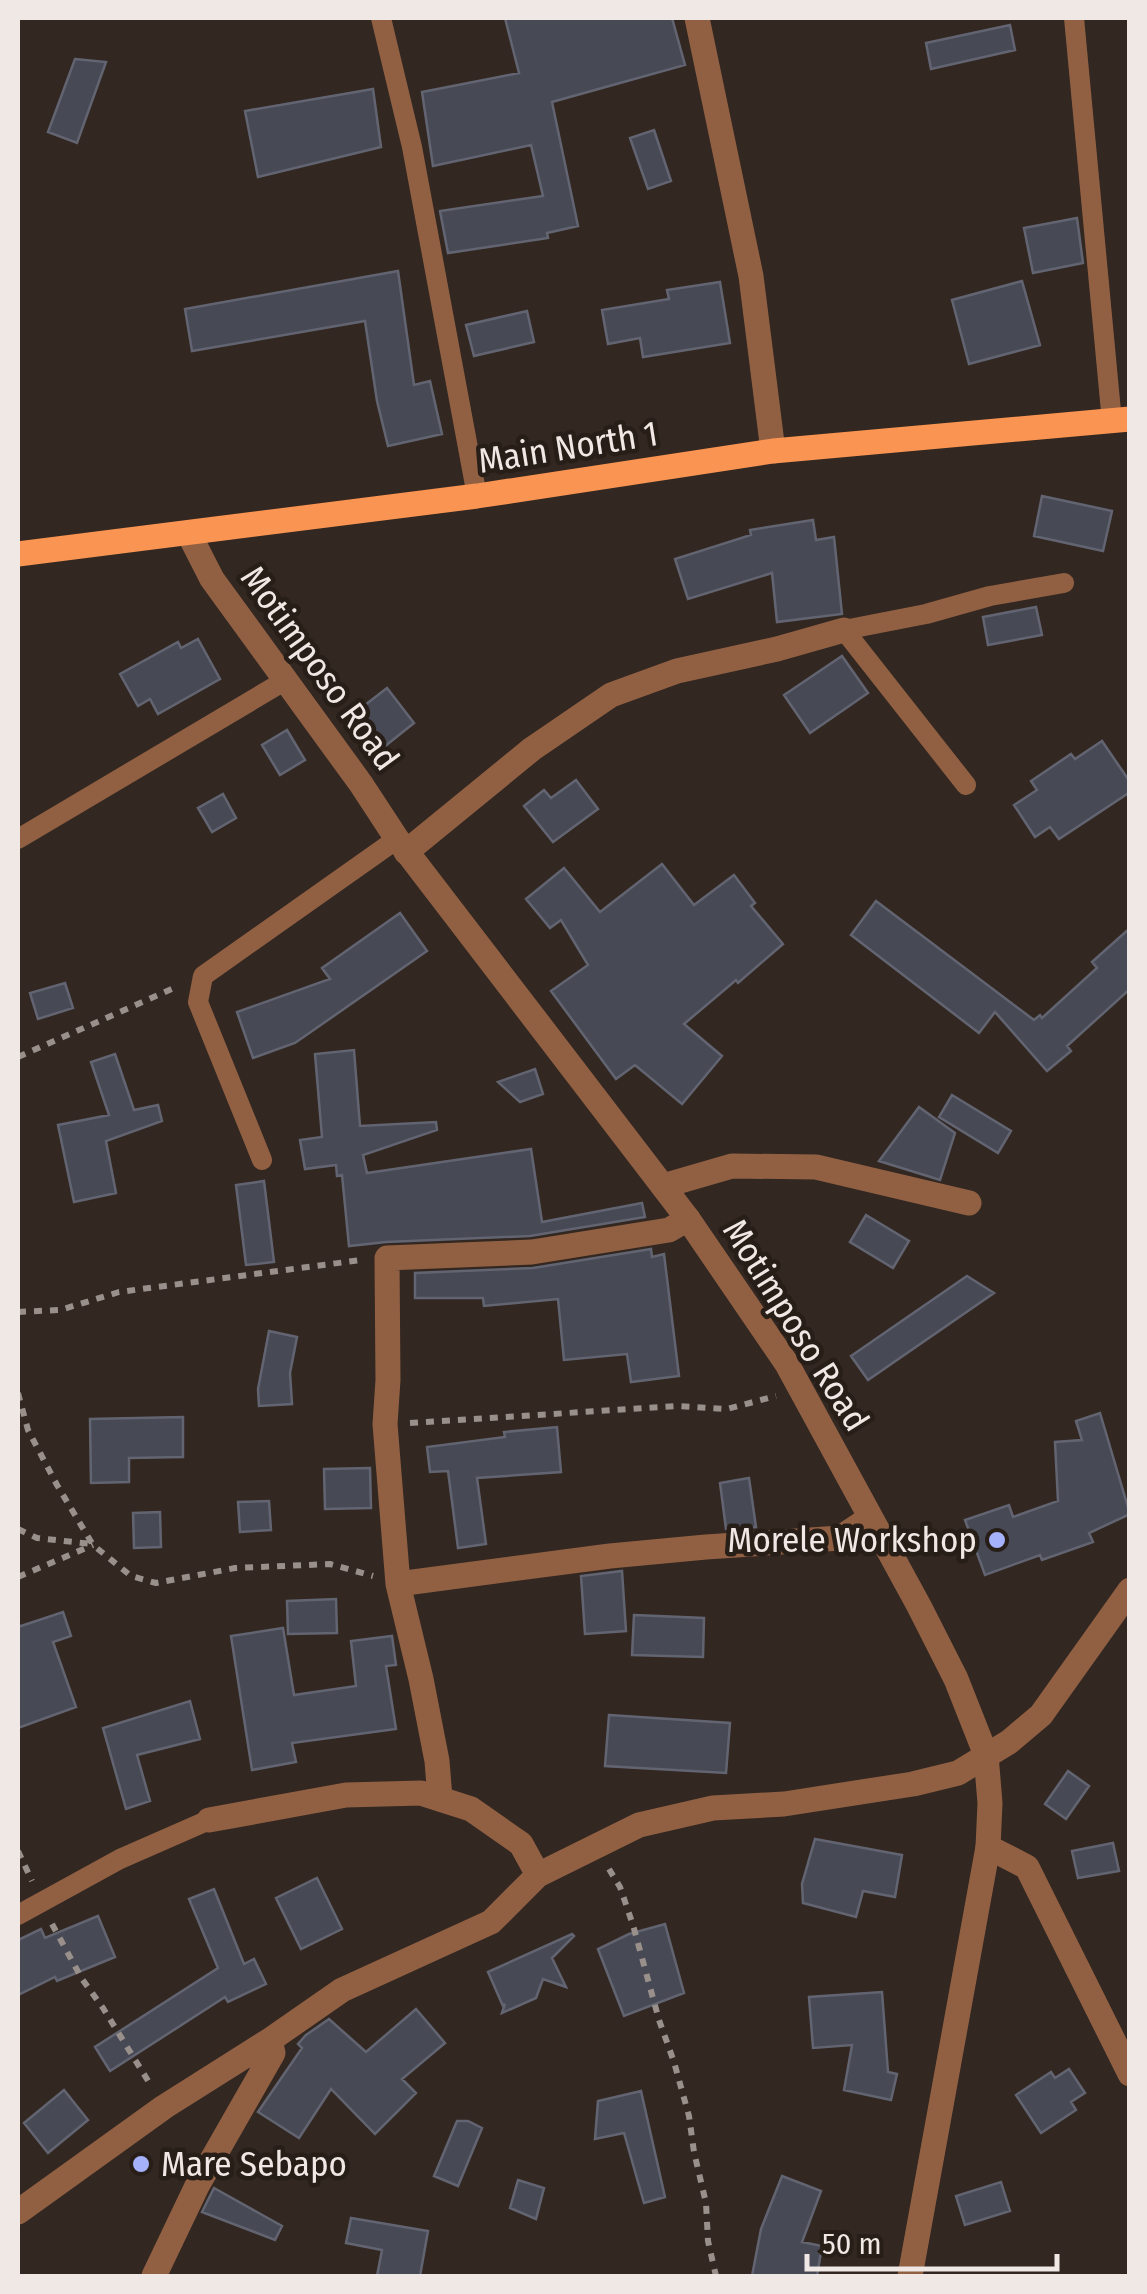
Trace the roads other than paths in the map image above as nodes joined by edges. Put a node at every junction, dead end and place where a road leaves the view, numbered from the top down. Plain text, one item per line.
1 (381, 18) edge
2 (697, 18) edge
3 (1074, 18) edge
4 (1121, 421) edge
5 (772, 450) junction
6 (477, 496) junction
7 (189, 534) junction
8 (18, 554) edge
9 (1064, 583) dead end
10 (844, 630) junction
11 (286, 680) junction
12 (966, 785) dead end
13 (18, 838) edge
14 (401, 846) junction
15 (262, 1160) dead end
16 (663, 1186) junction
17 (969, 1203) dead end
18 (688, 1219) junction
19 (870, 1518) junction
20 (398, 1584) junction
21 (1130, 1590) edge
22 (986, 1756) junction
23 (440, 1798) junction
24 (208, 1820) joint
25 (988, 1847) junction
26 (538, 1875) junction
27 (18, 1915) edge
28 (270, 2040) junction
29 (1130, 2074) edge
30 (18, 2212) edge
31 (154, 2276) edge
32 (910, 2276) edge

1 - 6 lane
2 - 5 street
3 - 4 lane
4 - 5 main road, Main North 1
5 - 6 main road, Main North 1
6 - 7 main road, Main North 1
7 - 8 main road, Main North 1
7 - 11 street, Motimposo Road
9 - 10 lane
10 - 12 lane
10 - 14 street
11 - 13 lane
11 - 14 street, Motimposo Road
14 - 15 lane
14 - 16 street, Motimposo Road
16 - 17 street
16 - 18 street, Motimposo Road
18 - 19 street, Motimposo Road
18 - 20 street
19 - 20 street
19 - 22 street, Motimposo Road
20 - 23 street
21 - 22 street
22 - 25 street, Motimposo Road
22 - 26 street
23 - 24 street
23 - 26 street
24 - 27 lane
25 - 29 street
25 - 32 street, Motimposo Road
26 - 28 street
28 - 30 street
28 - 31 street

